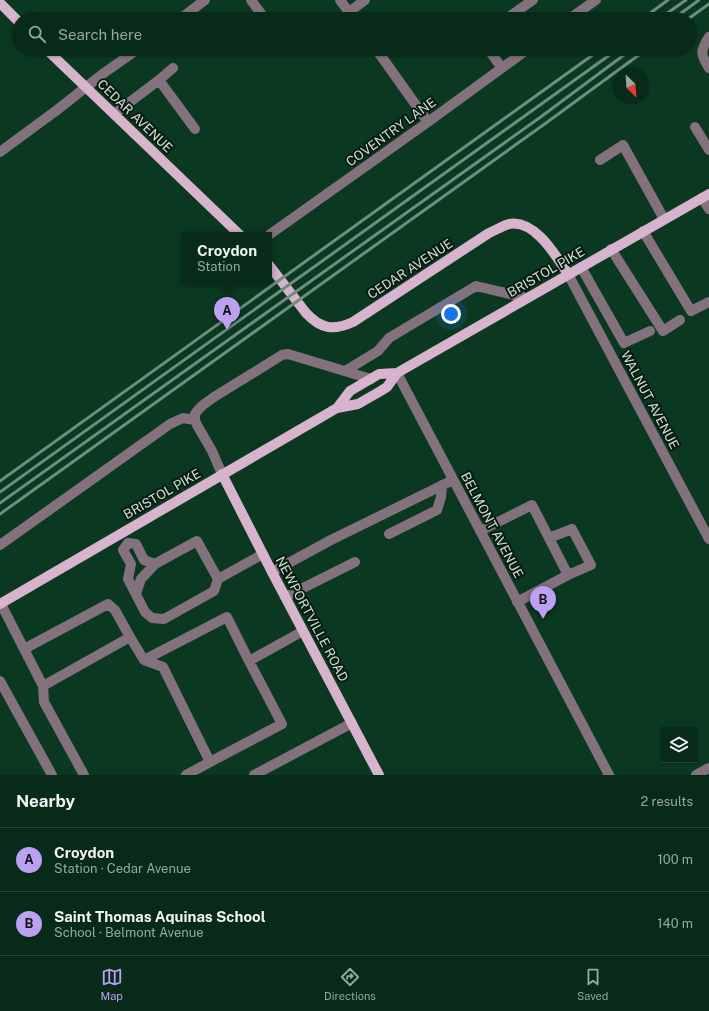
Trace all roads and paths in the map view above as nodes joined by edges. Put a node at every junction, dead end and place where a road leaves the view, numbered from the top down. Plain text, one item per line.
1 (205, 0) edge
2 (251, 0) edge
3 (340, 0) edge
4 (366, 0) edge
5 (533, 0) edge
6 (596, 0) edge
7 (0, 3) edge
8 (189, 12) edge
9 (260, 12) edge
10 (348, 12) edge
11 (355, 12) edge
12 (516, 12) edge
13 (580, 12) edge
14 (12, 15) edge
15 (709, 37) edge
16 (53, 56) edge
17 (128, 56) edge
18 (381, 56) edge
19 (493, 56) edge
20 (518, 56) edge
21 (173, 68) dead end
22 (502, 68) junction
23 (709, 68) edge
24 (159, 80) junction
25 (86, 88) junction
26 (114, 114) junction
27 (428, 122) junction
28 (695, 127) dead end
29 (195, 129) dead end
30 (709, 150) edge
31 (0, 152) edge
32 (600, 160) dead end
33 (706, 196) edge
34 (709, 209) edge
35 (664, 219) junction
36 (643, 231) junction
37 (237, 232) edge
38 (272, 234) edge
39 (611, 249) junction
40 (581, 267) junction
41 (272, 269) edge
42 (568, 274) junction
43 (526, 298) junction
44 (709, 302) edge
45 (680, 320) dead end
46 (650, 330) dead end
47 (345, 371) junction
48 (397, 373) junction
49 (371, 379) junction
50 (337, 408) junction
51 (195, 420) junction
52 (222, 474) junction
53 (453, 480) junction
54 (442, 485) junction
55 (480, 531) junction
56 (122, 533) junction
57 (389, 534) dead end
58 (549, 538) junction
59 (709, 539) edge
60 (128, 543) junction
61 (0, 545) edge
62 (263, 554) junction
63 (355, 562) dead end
64 (155, 564) junction
65 (272, 572) junction
66 (568, 575) junction
67 (218, 579) junction
68 (136, 594) junction
69 (286, 597) junction
70 (517, 602) junction
71 (0, 604) edge
72 (303, 631) junction
73 (130, 638) junction
74 (24, 649) junction
75 (144, 660) junction
76 (249, 661) junction
77 (0, 681) edge
78 (43, 686) junction
79 (352, 723) junction
80 (210, 762) junction
81 (709, 768) edge
82 (52, 775) edge
83 (84, 775) edge
84 (186, 775) edge
85 (254, 775) edge
86 (379, 775) edge
87 (608, 775) edge
88 (696, 775) edge

1 - 8 street
2 - 9 street
3 - 10 street
4 - 11 street
5 - 12 street
6 - 13 street
7 - 14 main road
15 - 23 street
16 - 25 main road, CEDAR AVENUE
17 - 25 street
18 - 27 street
19 - 22 street
20 - 22 street, COVENTRY LANE
21 - 24 street
22 - 27 street, COVENTRY LANE
24 - 26 street
24 - 29 street
25 - 26 main road, CEDAR AVENUE
25 - 31 street
26 - 37 main road, CEDAR AVENUE
27 - 38 street, COVENTRY LANE
28 - 30 street
32 - 35 street
33 - 34 street
33 - 35 main road, BRISTOL PIKE
35 - 36 main road, BRISTOL PIKE
36 - 39 main road, BRISTOL PIKE
36 - 44 street
39 - 40 main road, BRISTOL PIKE
39 - 45 street
40 - 42 main road, BRISTOL PIKE
40 - 46 street
41 - 42 main road, CEDAR AVENUE
42 - 43 main road, BRISTOL PIKE
42 - 59 street, WALNUT AVENUE
43 - 47 street
43 - 48 main road, BRISTOL PIKE
47 - 49 street
47 - 51 street
48 - 49 main road, BRISTOL PIKE
48 - 50 main road, BRISTOL PIKE
48 - 53 street, BELMONT AVENUE
49 - 50 main road, BRISTOL PIKE
50 - 52 main road, BRISTOL PIKE
51 - 52 street
51 - 61 street
52 - 56 main road, BRISTOL PIKE
52 - 62 main road, NEWPORTVILLE ROAD
53 - 54 street
53 - 55 street, BELMONT AVENUE
54 - 57 street
54 - 65 street
55 - 58 street
55 - 70 street, BELMONT AVENUE
56 - 60 street
56 - 71 main road, BRISTOL PIKE
58 - 66 street
58 - 66 street
60 - 64 street
60 - 68 street
62 - 65 main road, NEWPORTVILLE ROAD
62 - 67 street
63 - 69 street
64 - 67 street
64 - 68 street
65 - 69 main road, NEWPORTVILLE ROAD
66 - 70 street
67 - 68 street
69 - 72 main road, NEWPORTVILLE ROAD
70 - 87 street, BELMONT AVENUE
71 - 74 street
72 - 76 street
72 - 79 main road, NEWPORTVILLE ROAD
73 - 74 street
73 - 75 street
73 - 78 street
74 - 78 street
75 - 76 street
75 - 80 street
76 - 80 street
77 - 82 street
78 - 83 street
79 - 85 street
79 - 86 main road, NEWPORTVILLE ROAD
80 - 84 street
81 - 88 street

